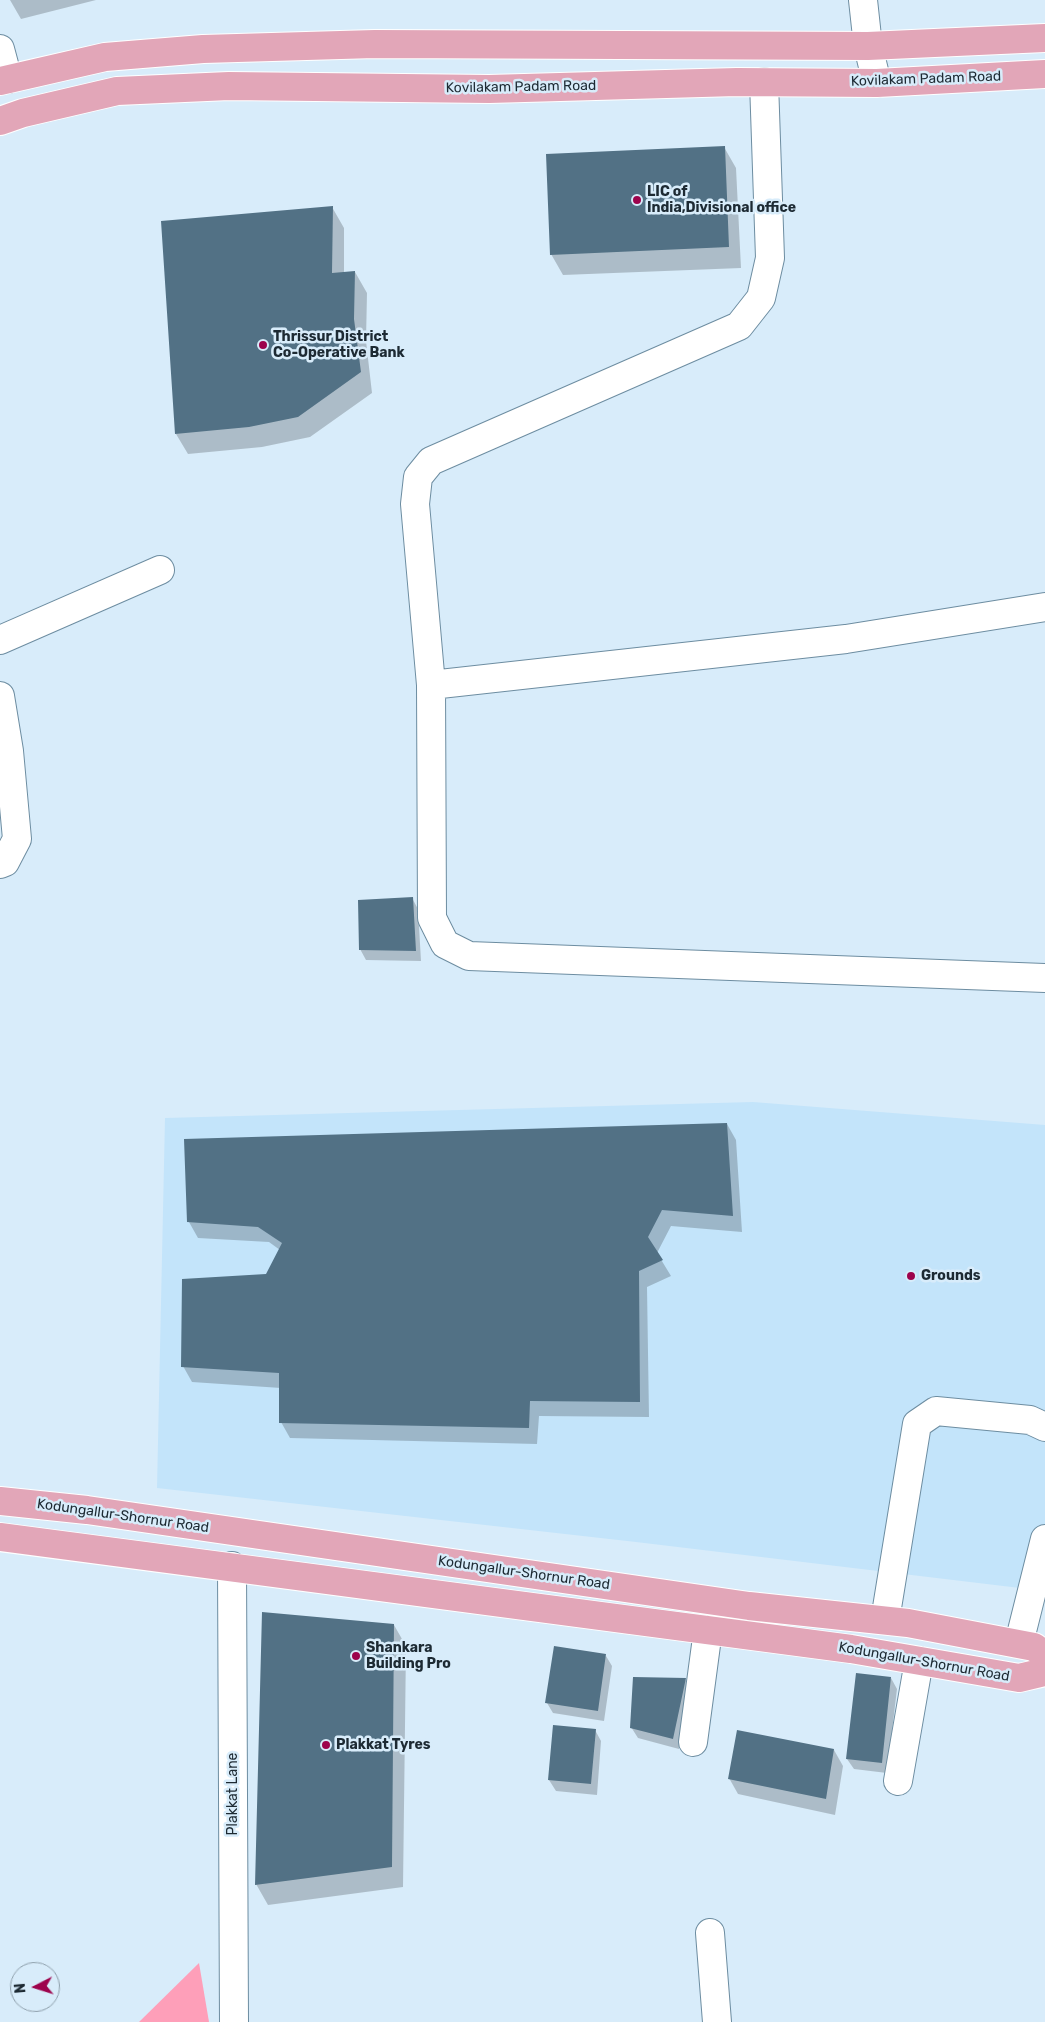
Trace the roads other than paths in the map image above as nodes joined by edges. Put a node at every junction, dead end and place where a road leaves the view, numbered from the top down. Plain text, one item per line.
1 (863, 0) edge
2 (1045, 38) edge
3 (868, 46) junction
4 (0, 49) edge
5 (1045, 74) edge
6 (4, 80) edge
7 (764, 82) junction
8 (877, 83) junction
9 (0, 121) edge
10 (160, 570) dead end
11 (1045, 607) edge
12 (0, 640) edge
13 (432, 685) junction
14 (0, 696) edge
15 (0, 864) edge
16 (1045, 978) edge
17 (1045, 1427) edge
18 (0, 1500) edge
19 (0, 1537) edge
20 (1045, 1539) edge
21 (232, 1566) junction
22 (885, 1620) junction
23 (708, 1630) junction
24 (1019, 1643) junction
25 (1045, 1654) edge
26 (919, 1661) junction
27 (1045, 1672) edge
28 (693, 1742) dead end
29 (898, 1781) dead end
30 (710, 1933) dead end
31 (234, 2022) edge
32 (717, 2022) edge

1 - 3 street
2 - 3 main road
3 - 6 main road
3 - 8 street
4 - 6 street
5 - 8 main road, Kovilakam Padam Road
7 - 8 main road, Kovilakam Padam Road
7 - 9 main road, Kovilakam Padam Road
7 - 13 street
10 - 12 street
11 - 13 street
13 - 16 street
14 - 15 street
17 - 22 street
18 - 22 main road, Kodungallur-Shornur Road
19 - 21 main road, Kodungallur-Shornur Road
20 - 24 street
21 - 23 main road, Kodungallur-Shornur Road
21 - 31 street, Plakkat Lane
22 - 24 main road, Kodungallur-Shornur Road
23 - 26 main road, Kodungallur-Shornur Road
23 - 28 street
24 - 25 main road, Kodungallur-Shornur Road
26 - 27 main road, Kodungallur-Shornur Road
26 - 29 street
30 - 32 street

